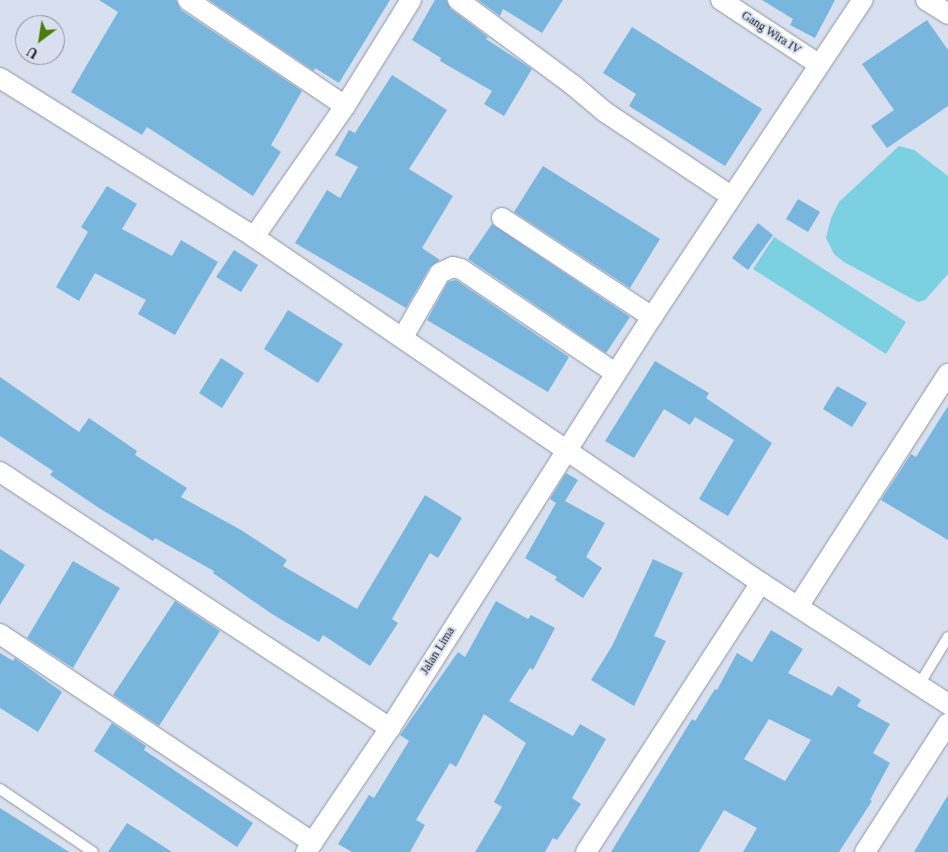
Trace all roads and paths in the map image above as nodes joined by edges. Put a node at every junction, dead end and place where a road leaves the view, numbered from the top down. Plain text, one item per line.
1 (188, 0) edge
2 (411, 0) edge
3 (458, 0) edge
4 (721, 0) edge
5 (863, 0) edge
6 (926, 0) edge
7 (948, 14) edge
8 (820, 65) junction
9 (0, 78) edge
10 (345, 106) junction
11 (731, 196) junction
12 (502, 218) dead end
13 (254, 237) junction
14 (652, 317) junction
15 (403, 336) junction
16 (616, 373) junction
17 (948, 374) edge
18 (567, 448) junction
19 (0, 472) edge
20 (761, 583) junction
21 (799, 605) junction
22 (0, 634) edge
23 (948, 637) edge
24 (919, 685) junction
25 (948, 704) edge
26 (948, 722) edge
27 (390, 728) junction
28 (0, 789) edge
29 (309, 847) edge
30 (93, 852) edge
31 (586, 852) edge
32 (865, 852) edge

1 - 10 street
2 - 10 street
3 - 11 street
4 - 8 street, Gang Wira IV
5 - 8 street, Jalan Lima
6 - 7 street
8 - 11 street, Jalan Lima
9 - 13 street
10 - 13 street
11 - 14 street, Jalan Lima
12 - 14 street
13 - 15 street
14 - 16 street, Jalan Lima
15 - 16 street
15 - 18 street
16 - 18 street, Jalan Lima
17 - 21 street
18 - 20 street
18 - 27 street, Jalan Lima
19 - 27 street
20 - 21 street
20 - 31 street
21 - 24 street
22 - 29 street
23 - 24 lane
24 - 25 street
26 - 32 street
27 - 29 street, Jalan Lima
28 - 30 lane

